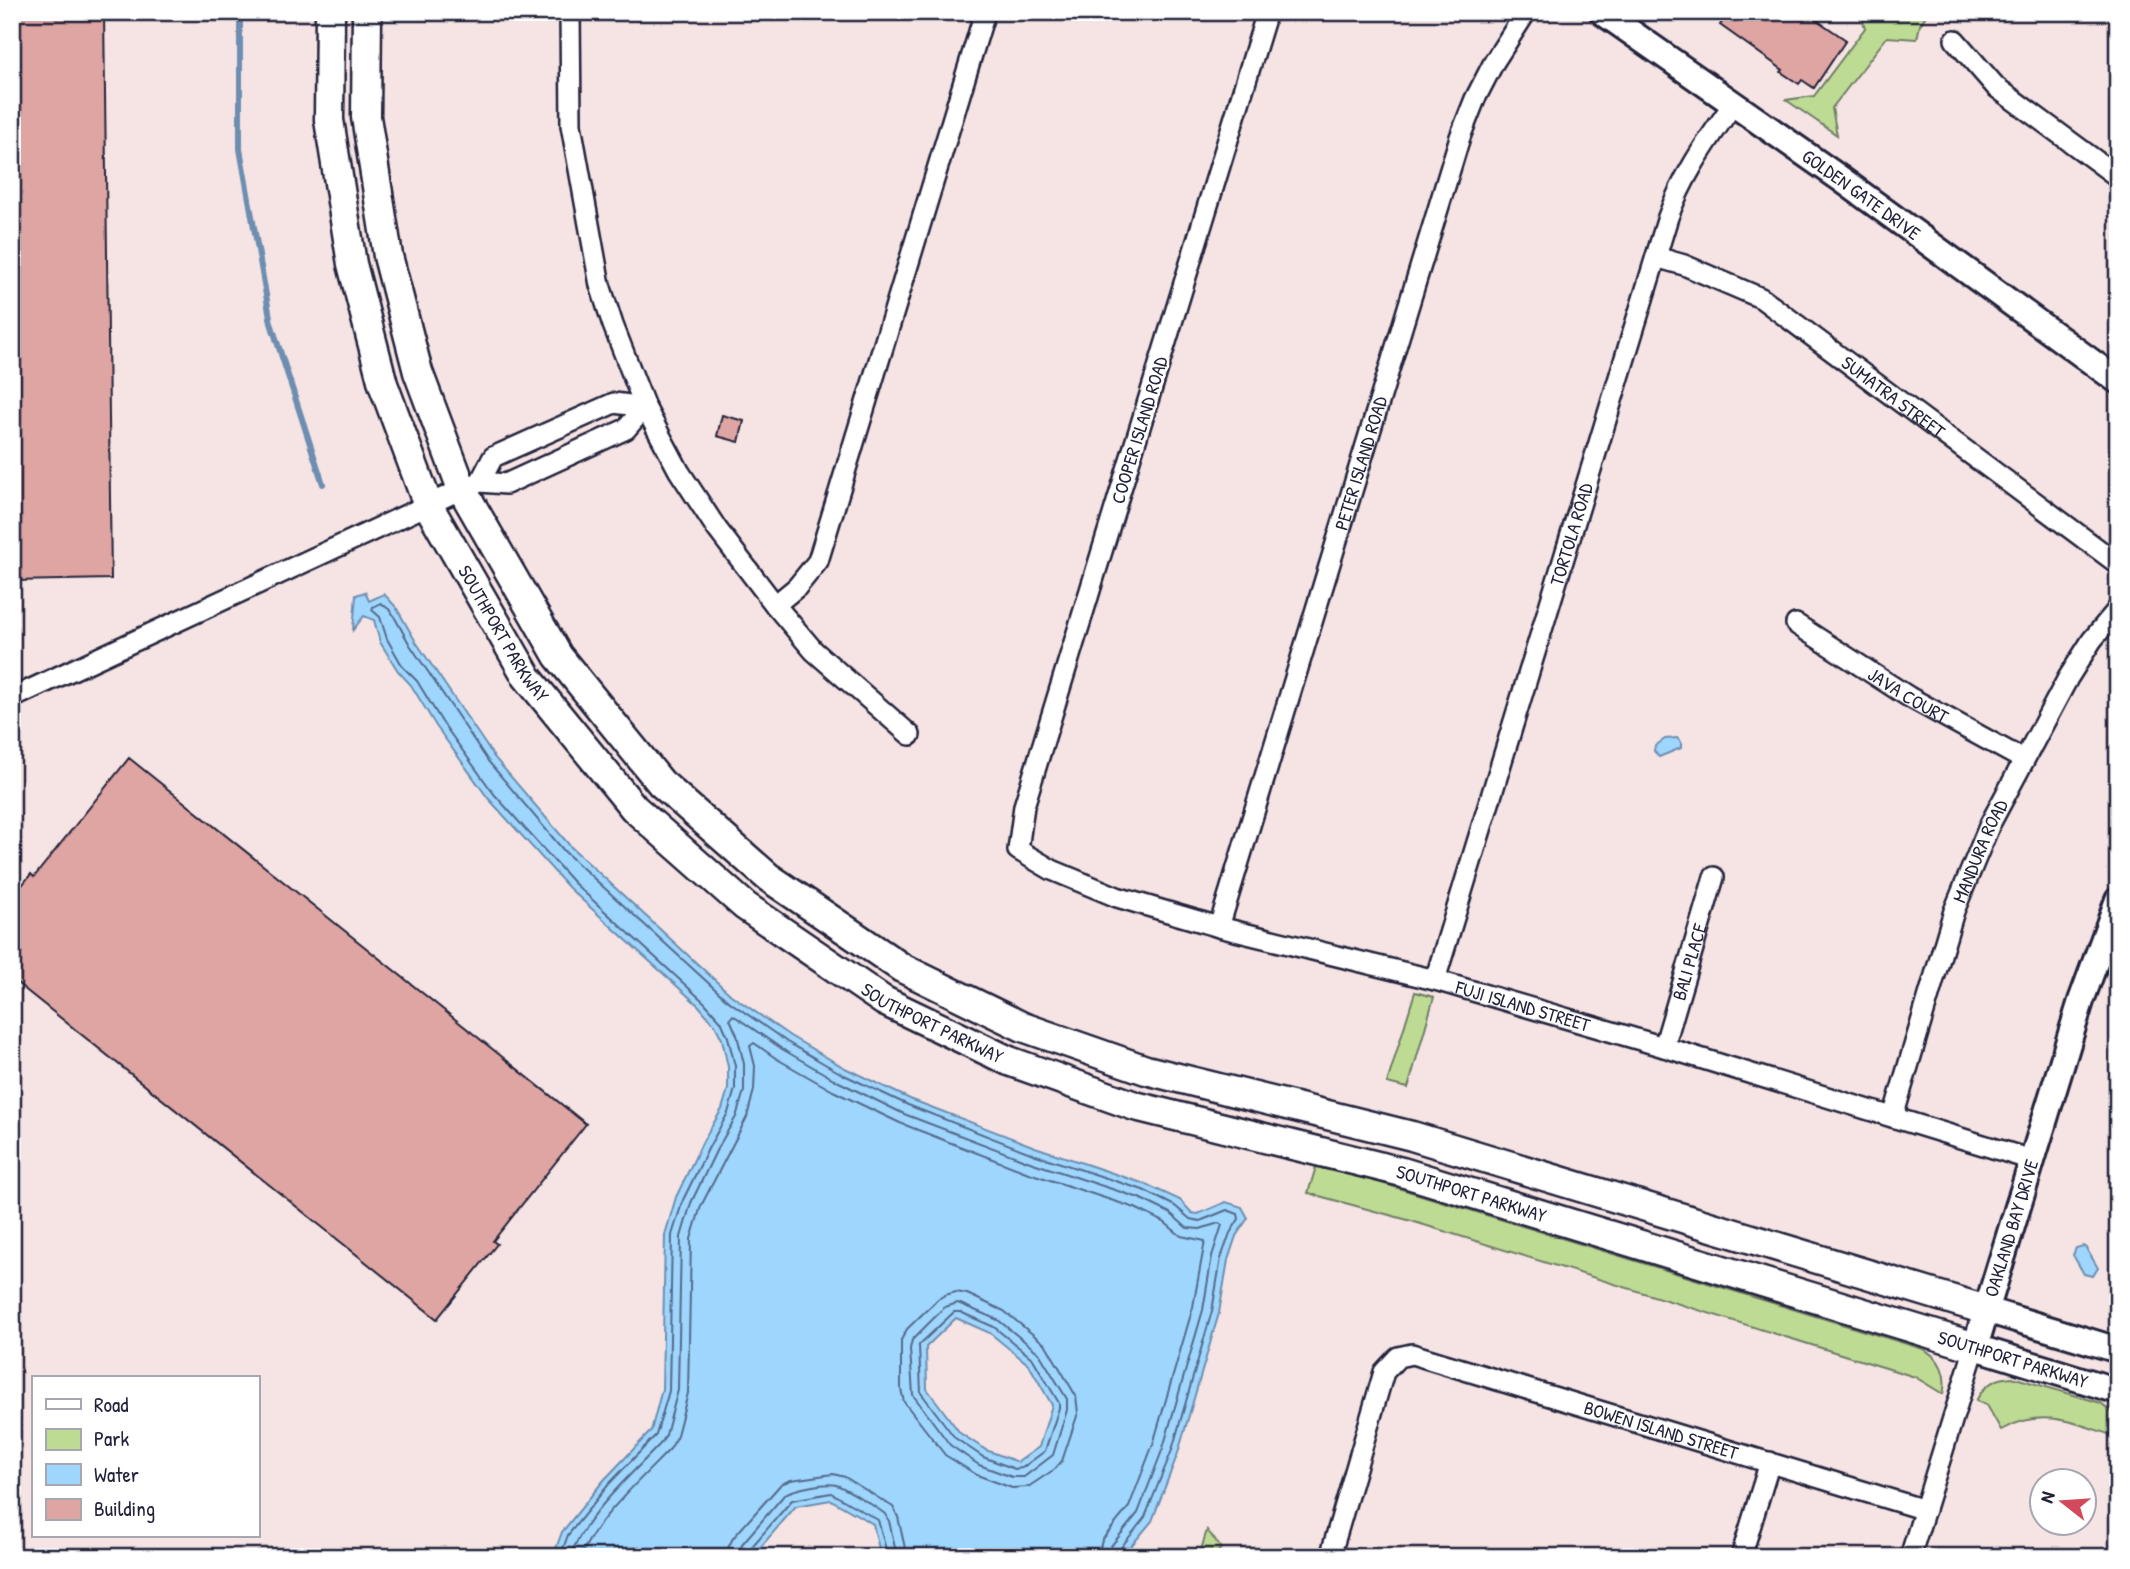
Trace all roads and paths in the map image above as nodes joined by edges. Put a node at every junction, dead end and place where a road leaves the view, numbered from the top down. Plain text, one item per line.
1 (330, 12) edge
2 (367, 12) edge
3 (570, 12) edge
4 (985, 12) edge
5 (1267, 12) edge
6 (1526, 12) edge
7 (1602, 12) edge
8 (1955, 40) dead end
9 (1733, 104) junction
10 (2118, 177) edge
11 (1656, 257) junction
12 (2118, 381) edge
13 (645, 407) junction
14 (471, 485) junction
15 (428, 505) junction
16 (2118, 564) edge
17 (775, 605) junction
18 (2118, 609) edge
19 (1796, 624) dead end
20 (12, 698) edge
21 (910, 734) dead end
22 (2024, 760) junction
23 (1018, 850) joint
24 (1714, 877) dead end
25 (2118, 900) edge
26 (1219, 927) junction
27 (1435, 980) junction
28 (1664, 1047) junction
29 (1893, 1117) junction
30 (2032, 1160) junction
31 (1986, 1310) junction
32 (1975, 1347) junction
33 (2118, 1350) edge
34 (2118, 1391) edge
35 (1770, 1461) junction
36 (1925, 1510) junction
37 (1330, 1557) edge
38 (1741, 1557) edge
39 (1910, 1557) edge

1 - 15 main road, SOUTHPORT PARKWAY
2 - 14 main road, SOUTHPORT PARKWAY
3 - 13 street
4 - 17 street
5 - 23 street, COOPER ISLAND ROAD
6 - 26 street, PETER ISLAND ROAD
7 - 9 street, GOLDEN GATE DRIVE
8 - 10 street
9 - 11 street, TORTOLA ROAD
9 - 12 street, GOLDEN GATE DRIVE
11 - 16 street, SUMATRA STREET
11 - 27 street, TORTOLA ROAD
13 - 14 street
13 - 14 street
13 - 17 street
14 - 15 street
14 - 31 main road, SOUTHPORT PARKWAY
15 - 20 street
15 - 32 main road, SOUTHPORT PARKWAY
17 - 21 street
18 - 22 street, MANDURA ROAD
19 - 22 street, JAVA COURT
22 - 29 street, MANDURA ROAD
23 - 26 street, FUJI ISLAND STREET
24 - 28 street, BALI PLACE
25 - 30 street, OAKLAND BAY DRIVE
26 - 27 street, FUJI ISLAND STREET
27 - 28 street, FUJI ISLAND STREET
28 - 29 street, FUJI ISLAND STREET
29 - 30 street, FUJI ISLAND STREET
30 - 31 street, OAKLAND BAY DRIVE
31 - 32 street, OAKLAND BAY DRIVE
31 - 33 street, SOUTHPORT PARKWAY
32 - 34 street, SOUTHPORT PARKWAY
32 - 36 street, OAKLAND BAY DRIVE
35 - 36 street, BOWEN ISLAND STREET
35 - 37 street, BOWEN ISLAND STREET
35 - 38 street
36 - 39 street, OAKLAND BAY DRIVE

